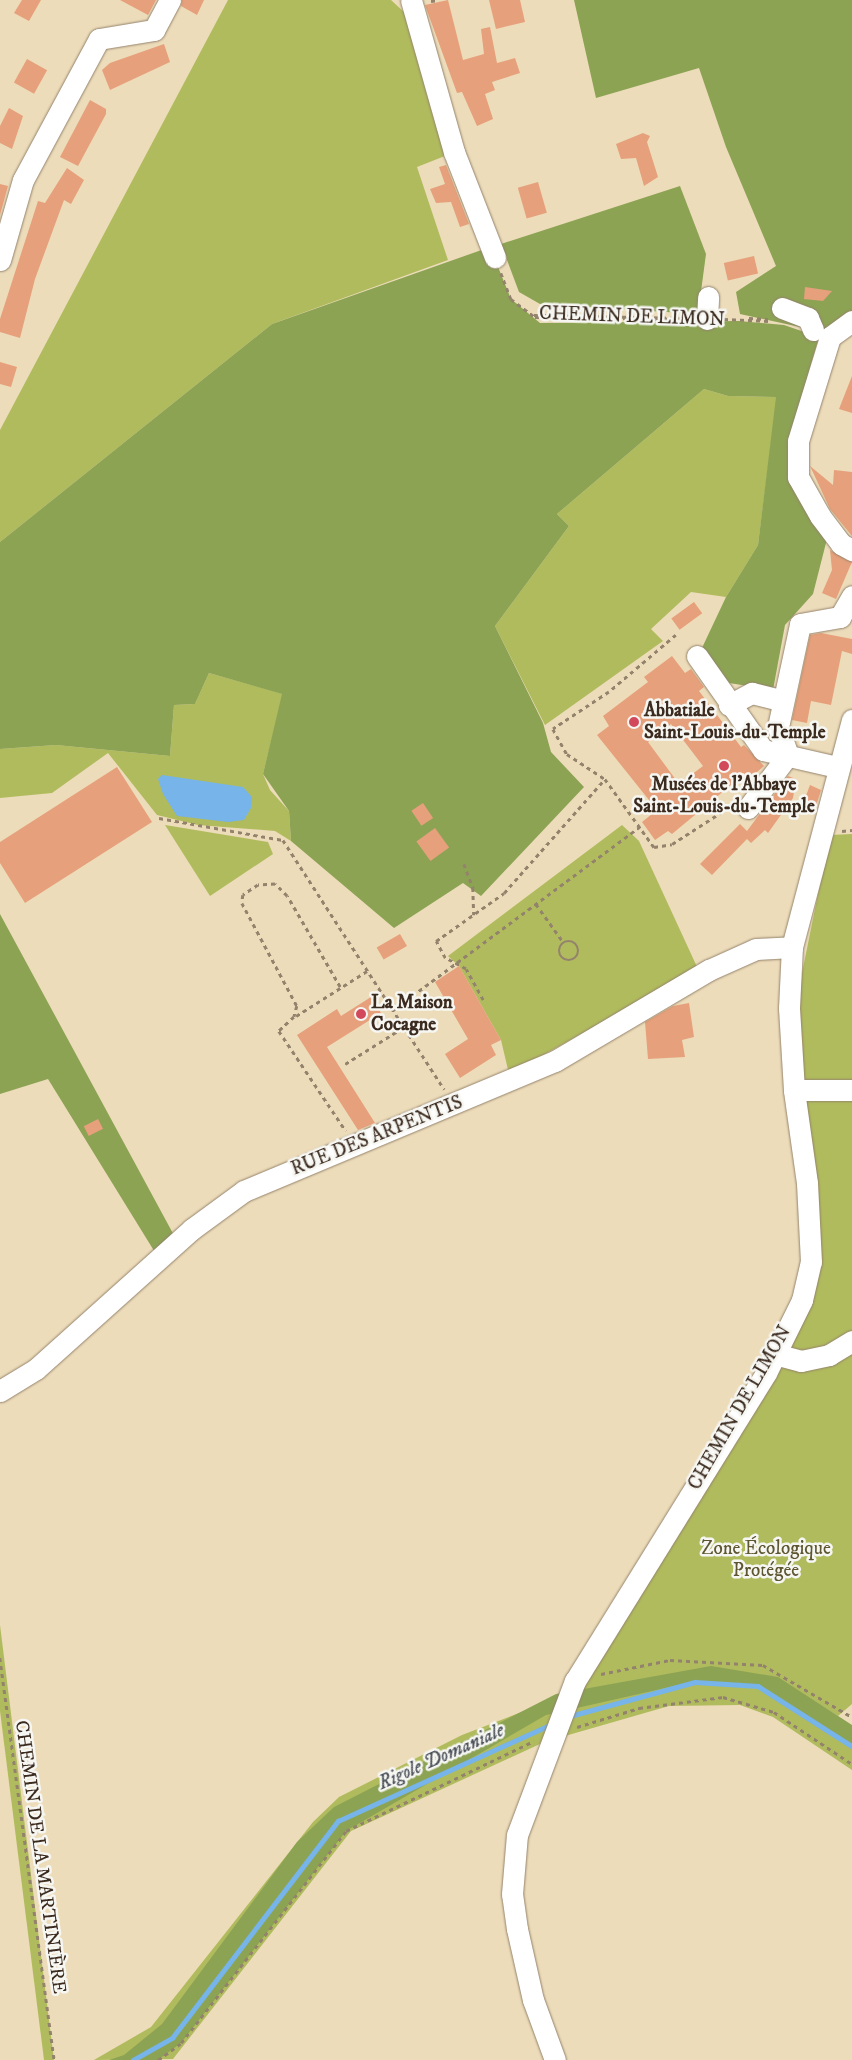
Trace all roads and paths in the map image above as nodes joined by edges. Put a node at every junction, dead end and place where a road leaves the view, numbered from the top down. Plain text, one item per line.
1 (170, 0) edge
2 (408, 1) edge
3 (495, 257) joint
4 (0, 260) edge
5 (708, 297) dead end
6 (779, 316) joint
7 (707, 318) junction
8 (852, 322) edge
9 (821, 334) junction
10 (852, 550) edge
11 (852, 596) edge
12 (676, 635) dead end
13 (698, 656) dead end
14 (783, 701) junction
15 (729, 705) junction
16 (852, 720) edge
17 (788, 755) junction
18 (837, 767) junction
19 (605, 779) junction
20 (748, 808) joint
21 (159, 818) dead end
22 (639, 827) junction
23 (464, 864) dead end
24 (536, 904) junction
25 (474, 915) junction
26 (564, 943) junction
27 (792, 947) junction
28 (458, 963) junction
29 (368, 970) junction
30 (340, 987) junction
31 (483, 1000) dead end
32 (393, 1010) junction
33 (294, 1017) junction
34 (404, 1027) junction
35 (345, 1064) dead end
36 (794, 1090) junction
37 (852, 1090) edge
38 (452, 1106) junction
39 (353, 1146) junction
40 (852, 1341) edge
41 (771, 1363) junction
42 (0, 1391) edge
43 (0, 1658) edge
44 (575, 1681) junction
45 (852, 1717) edge
46 (553, 1732) junction
47 (852, 1764) edge
48 (54, 2060) edge
49 (158, 2060) edge
50 (555, 2060) edge

1 - 4 street
2 - 3 street
3 - 7 path, CHEMIN DE LIMON
5 - 7 street
6 - 7 path, CHEMIN DE LIMON
6 - 9 street
8 - 9 street
9 - 10 street
11 - 14 street
12 - 19 path
13 - 15 street
14 - 15 street
14 - 17 street
15 - 17 street
16 - 18 street, CHEMIN DE LIMON
17 - 18 street
17 - 20 street
18 - 27 street, CHEMIN DE LIMON
19 - 22 path
19 - 25 path
20 - 22 path
21 - 29 path
22 - 24 path
23 - 25 path
24 - 26 path
24 - 28 path
25 - 28 path
26 - 26 path
27 - 36 street, CHEMIN DE LIMON
27 - 38 street, RUE DES ARPENTIS
28 - 31 path
28 - 32 path
29 - 30 path
29 - 32 path
30 - 33 path
30 - 33 path
32 - 34 path
33 - 39 path
34 - 35 path
34 - 38 path
36 - 37 street
36 - 41 street, CHEMIN DE LIMON
38 - 39 street, RUE DES ARPENTIS
39 - 42 street, RUE DES ARPENTIS
40 - 41 street
41 - 44 street, CHEMIN DE LIMON
43 - 48 path, CHEMIN DE LA MARTINIÈRE
44 - 45 path
44 - 46 street, CHEMIN DE LIMON
46 - 47 path
46 - 49 path
46 - 50 street, CHEMIN DE LIMON

